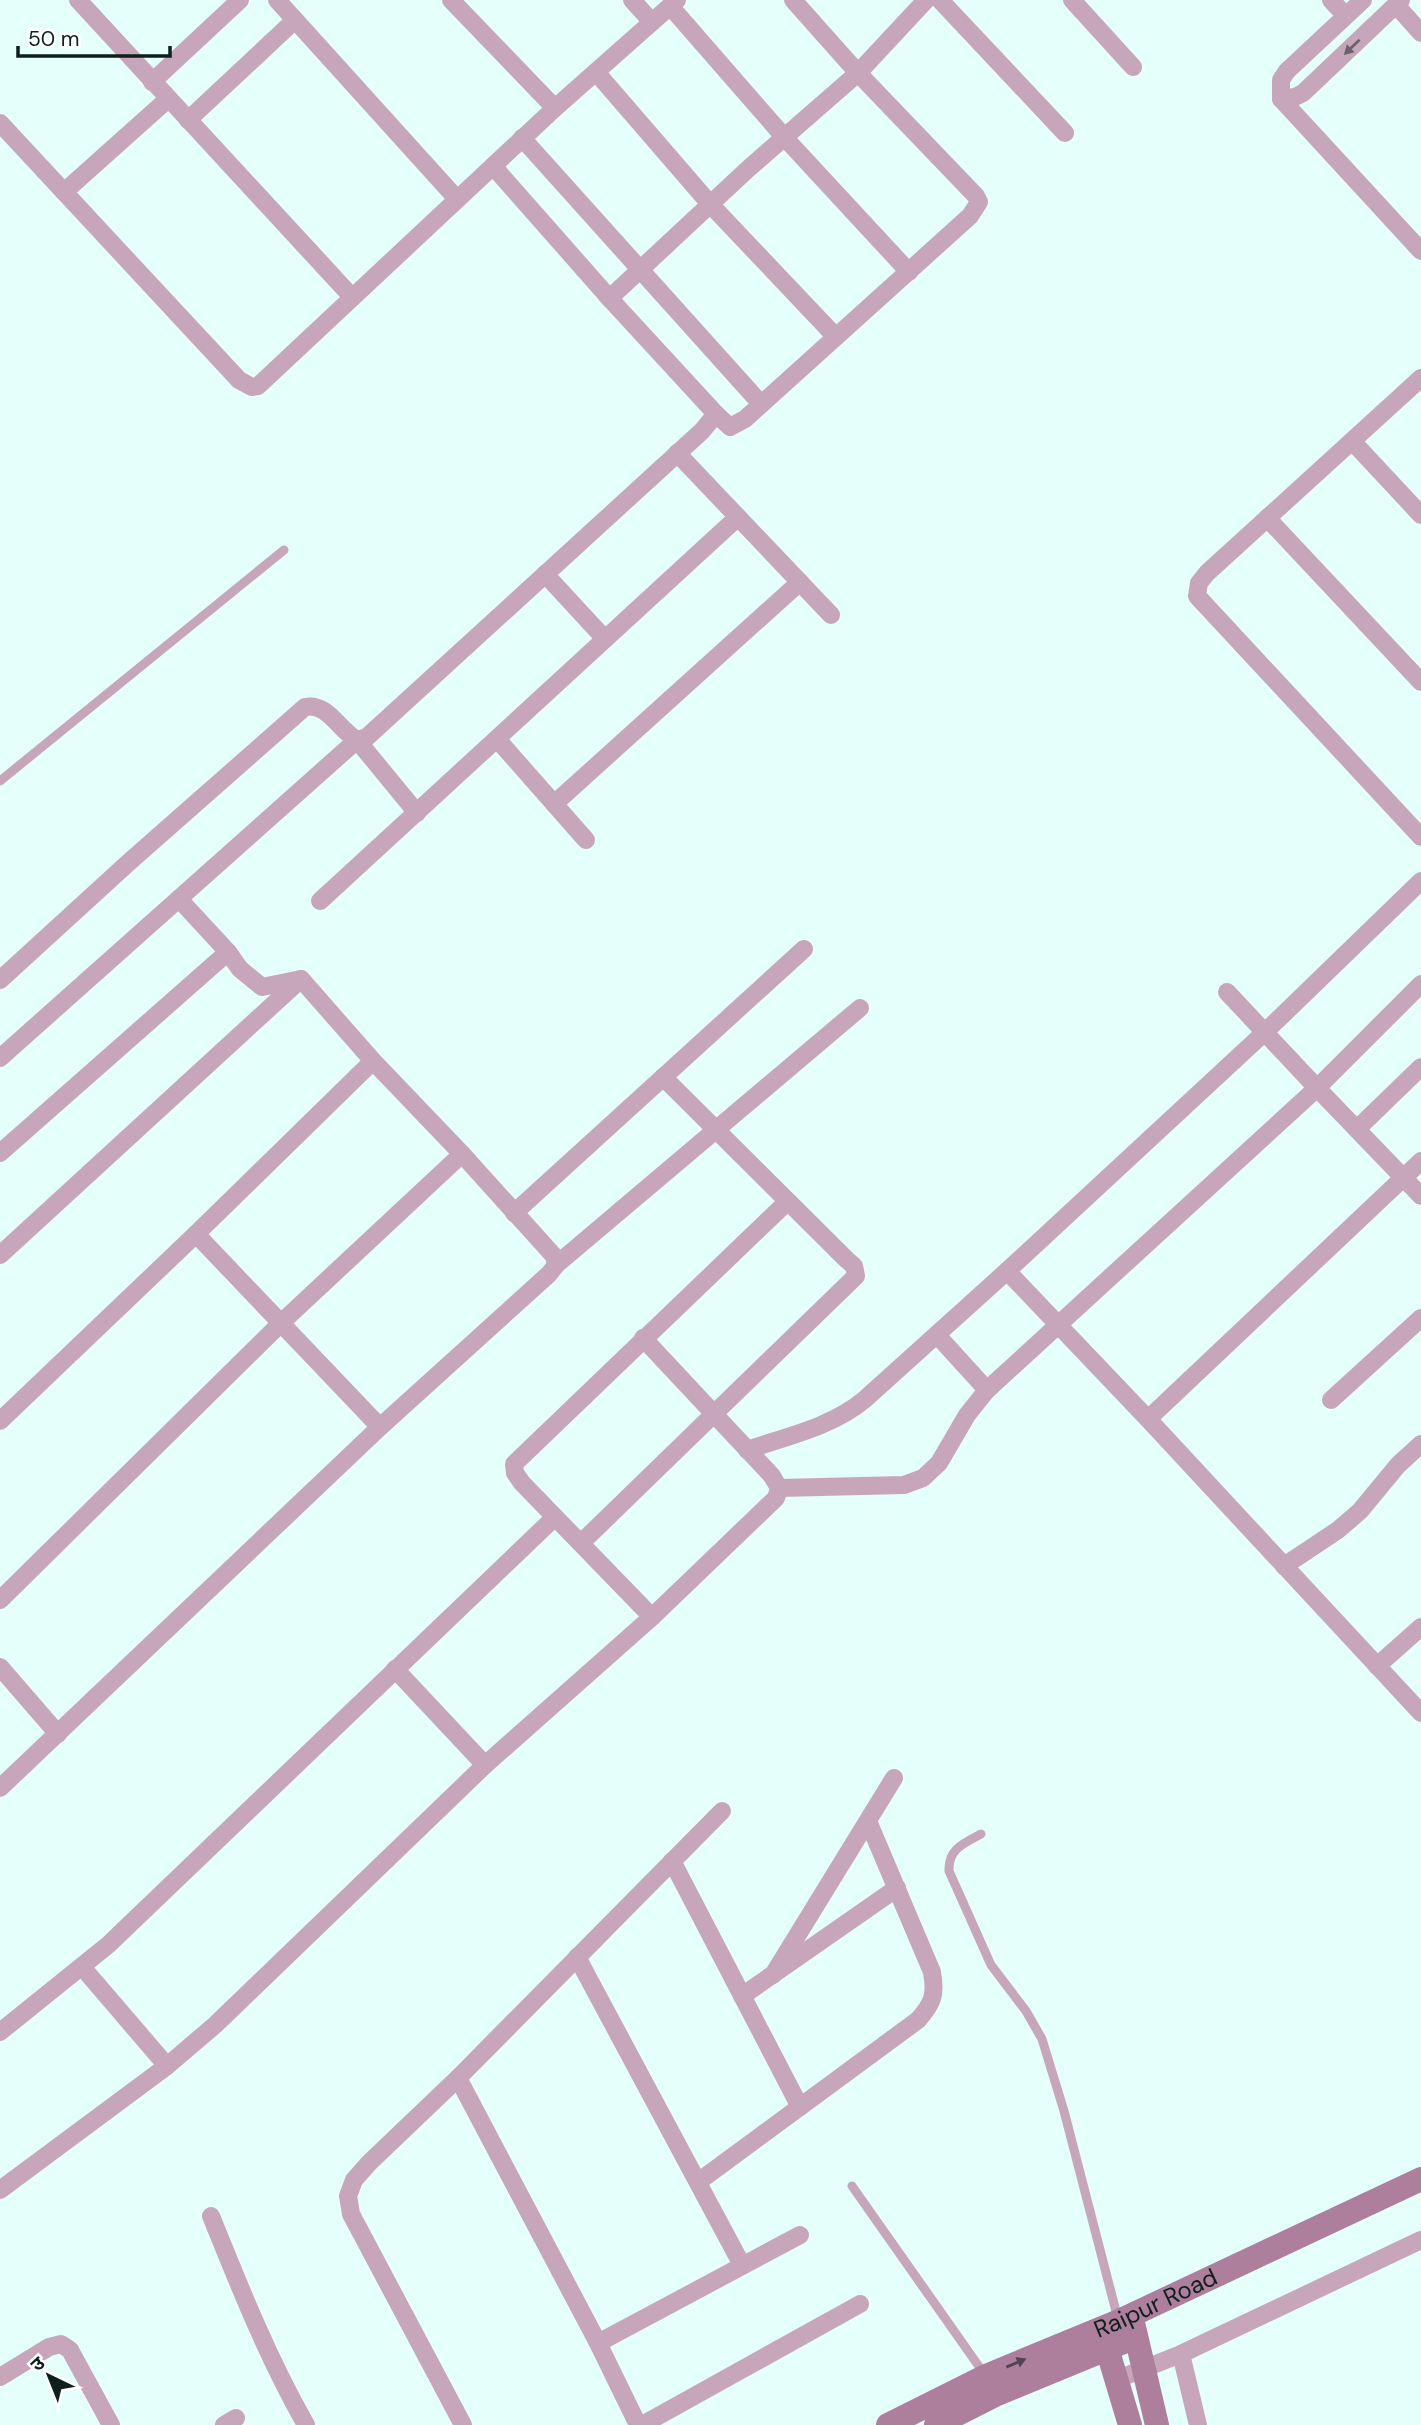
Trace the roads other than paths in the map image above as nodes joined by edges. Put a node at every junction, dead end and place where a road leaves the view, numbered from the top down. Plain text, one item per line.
1 (78, 0) edge
2 (240, 0) edge
3 (277, 0) edge
4 (452, 0) edge
5 (632, 0) edge
6 (793, 0) edge
7 (926, 0) edge
8 (940, 0) edge
9 (1072, 0) edge
10 (1331, 0) edge
11 (1363, 0) edge
12 (674, 3) edge
13 (1399, 3) edge
14 (1345, 15) junction
15 (296, 20) junction
16 (652, 22) junction
17 (1421, 33) edge
18 (1133, 67) dead end
19 (596, 72) junction
20 (858, 73) junction
21 (152, 82) junction
22 (168, 99) junction
23 (1281, 99) junction
24 (555, 108) junction
25 (188, 120) junction
26 (0, 123) edge
27 (1065, 133) dead end
28 (522, 138) junction
29 (785, 138) junction
30 (493, 166) junction
31 (64, 192) junction
32 (457, 199) junction
33 (710, 204) junction
34 (1421, 251) edge
35 (639, 270) junction
36 (909, 272) junction
37 (352, 297) junction
38 (611, 300) junction
39 (836, 337) junction
40 (1421, 378) edge
41 (761, 404) junction
42 (716, 414) junction
43 (1352, 441) junction
44 (677, 453) junction
45 (1421, 515) edge
46 (738, 517) junction
47 (1267, 518) junction
48 (284, 550) dead end
49 (545, 574) junction
50 (800, 582) junction
51 (831, 615) dead end
52 (605, 639) junction
53 (1421, 682) edge
54 (497, 739) junction
55 (357, 740) junction
56 (0, 780) edge
57 (554, 804) junction
58 (417, 813) junction
59 (1421, 836) edge
60 (586, 840) dead end
61 (1421, 881) edge
62 (179, 899) junction
63 (320, 901) dead end
64 (804, 949) dead end
65 (228, 951) junction
66 (300, 979) junction
67 (0, 980) edge
68 (1421, 984) edge
69 (1227, 992) dead end
70 (860, 1007) dead end
71 (1265, 1032) junction
72 (0, 1058) edge
73 (373, 1061) junction
74 (1421, 1067) edge
75 (663, 1077) junction
76 (1317, 1088) junction
77 (1357, 1129) junction
78 (715, 1131) junction
79 (0, 1153) edge
80 (463, 1154) junction
81 (1421, 1161) edge
82 (1404, 1178) junction
83 (1421, 1196) edge
84 (787, 1202) junction
85 (514, 1213) junction
86 (196, 1234) junction
87 (0, 1255) edge
88 (556, 1265) junction
89 (1007, 1271) junction
90 (1421, 1318) edge
91 (282, 1322) junction
92 (1059, 1326) junction
93 (937, 1335) junction
94 (643, 1338) junction
95 (987, 1390) junction
96 (1331, 1400) dead end
97 (713, 1415) junction
98 (1148, 1419) junction
99 (0, 1421) edge
100 (380, 1427) junction
101 (1421, 1444) edge
102 (747, 1450) junction
103 (779, 1488) junction
104 (555, 1517) junction
105 (581, 1544) junction
106 (1284, 1566) junction
107 (0, 1600) edge
108 (652, 1617) junction
109 (1421, 1627) edge
110 (1377, 1666) junction
111 (0, 1667) edge
112 (395, 1669) junction
113 (1421, 1713) edge
114 (58, 1734) junction
115 (485, 1765) junction
116 (894, 1778) dead end
117 (0, 1788) edge
118 (722, 1811) dead end
119 (868, 1821) junction
120 (981, 1833) dead end
121 (672, 1861) junction
122 (897, 1888) junction
123 (577, 1957) junction
124 (83, 1968) junction
125 (773, 1975) junction
126 (742, 1996) junction
127 (0, 2032) edge
128 (167, 2066) junction
129 (458, 2078) junction
130 (800, 2107) junction
131 (1421, 2179) edge
132 (698, 2182) junction
133 (852, 2186) dead end
134 (0, 2190) edge
135 (211, 2216) dead end
136 (800, 2235) dead end
137 (1421, 2240) edge
138 (742, 2265) junction
139 (860, 2304) dead end
140 (1119, 2330) junction
141 (598, 2343) junction
142 (1181, 2354) junction
143 (1143, 2368) junction
144 (986, 2376) junction
145 (0, 2377) edge
146 (1118, 2379) junction
147 (960, 2401) junction
148 (111, 2425) edge
149 (306, 2425) edge
150 (463, 2425) edge
151 (640, 2425) edge
152 (888, 2425) edge
153 (936, 2425) edge
154 (1130, 2425) edge
155 (1157, 2425) edge
156 (1198, 2425) edge

1 - 21 street
2 - 21 street
3 - 15 street
4 - 24 street
5 - 16 street
6 - 20 street
7 - 20 street
8 - 27 street
9 - 18 street
10 - 14 street
11 - 14 street
12 - 16 street
12 - 29 street
13 - 17 street
13 -> 23 street
14 - 23 street
15 - 25 street
15 - 32 street
16 - 19 street
19 - 24 street
19 - 33 street
20 - 29 street
20 - 36 street
21 - 22 street
22 - 25 street
22 - 31 street
23 - 34 street
24 - 28 street
25 - 37 street
26 - 31 street
28 - 30 street
28 - 35 street
29 - 33 street
29 - 36 street
30 - 32 street
30 - 38 street
31 - 37 street
32 - 37 street
33 - 35 street
33 - 39 street
35 - 38 street
35 - 41 street
36 - 39 street
38 - 42 street
39 - 41 street
40 - 43 street
41 - 42 street
42 - 44 street
43 - 45 street
43 - 47 street
44 - 46 street
44 - 49 street
46 - 50 street
46 - 52 street
47 - 53 street
47 - 59 street
48 - 56 lane
49 - 52 street
49 - 55 street
50 - 51 street
50 - 57 street
52 - 54 street
54 - 57 street
54 - 58 street
55 - 58 street
55 - 62 street
55 - 67 street
57 - 60 street
58 - 63 street
61 - 71 street
62 - 65 street
62 - 72 street
64 - 75 street
65 - 66 street
65 - 79 street
66 - 73 street
66 - 87 street
68 - 76 street
69 - 71 street
70 - 78 street
71 - 76 street
71 - 89 street
73 - 80 street
73 - 86 street
74 - 77 street
75 - 78 street
75 - 85 street
76 - 77 street
76 - 92 street
77 - 82 street
78 - 84 street
78 - 88 street
80 - 85 street
80 - 91 street
81 - 82 street
82 - 83 street
82 - 98 street
84 - 94 street
84 - 97 street
85 - 88 street
86 - 91 street
86 - 99 street
88 - 100 street
89 - 92 street
89 - 93 street
90 - 96 street
91 - 100 street
91 - 107 street
92 - 95 street
92 - 98 street
93 - 95 street
93 - 102 street
94 - 97 street
94 - 104 street
95 - 103 street
97 - 102 street
97 - 105 street
98 - 106 street
100 - 114 street
101 - 106 street
102 - 103 street
103 - 108 street
104 - 105 street
104 - 112 street
105 - 108 street
106 - 110 street
108 - 115 street
109 - 110 street
110 - 113 street
111 - 114 street
112 - 115 street
112 - 124 street
114 - 117 street
115 - 128 street
116 - 119 street
118 - 121 street
119 - 122 street
119 - 125 street
120 - 140 lane
121 - 123 street
121 - 126 street
122 - 125 street
122 - 130 street
123 - 129 street
123 - 132 street
124 - 127 street
124 - 128 street
125 - 126 street
126 - 130 street
128 - 134 street
129 - 141 street
129 - 150 street
130 - 132 street
131 - 140 main road, Raipur Road
132 - 138 street
133 - 144 lane
135 - 149 street
136 - 138 street
137 - 142 street
138 - 141 street
139 - 151 street
140 - 143 main road
144 -> 140 main road, Raipur Road
140 - 146 main road
140 - 147 main road, Raipur Road
141 - 151 street
142 - 143 street
142 - 156 street
143 - 146 street
143 - 155 main road
144 - 147 main road, Raipur Road
145 - 148 street
146 - 154 main road
147 - 152 main road, Raipur Road
147 - 153 main road, Raipur Road

